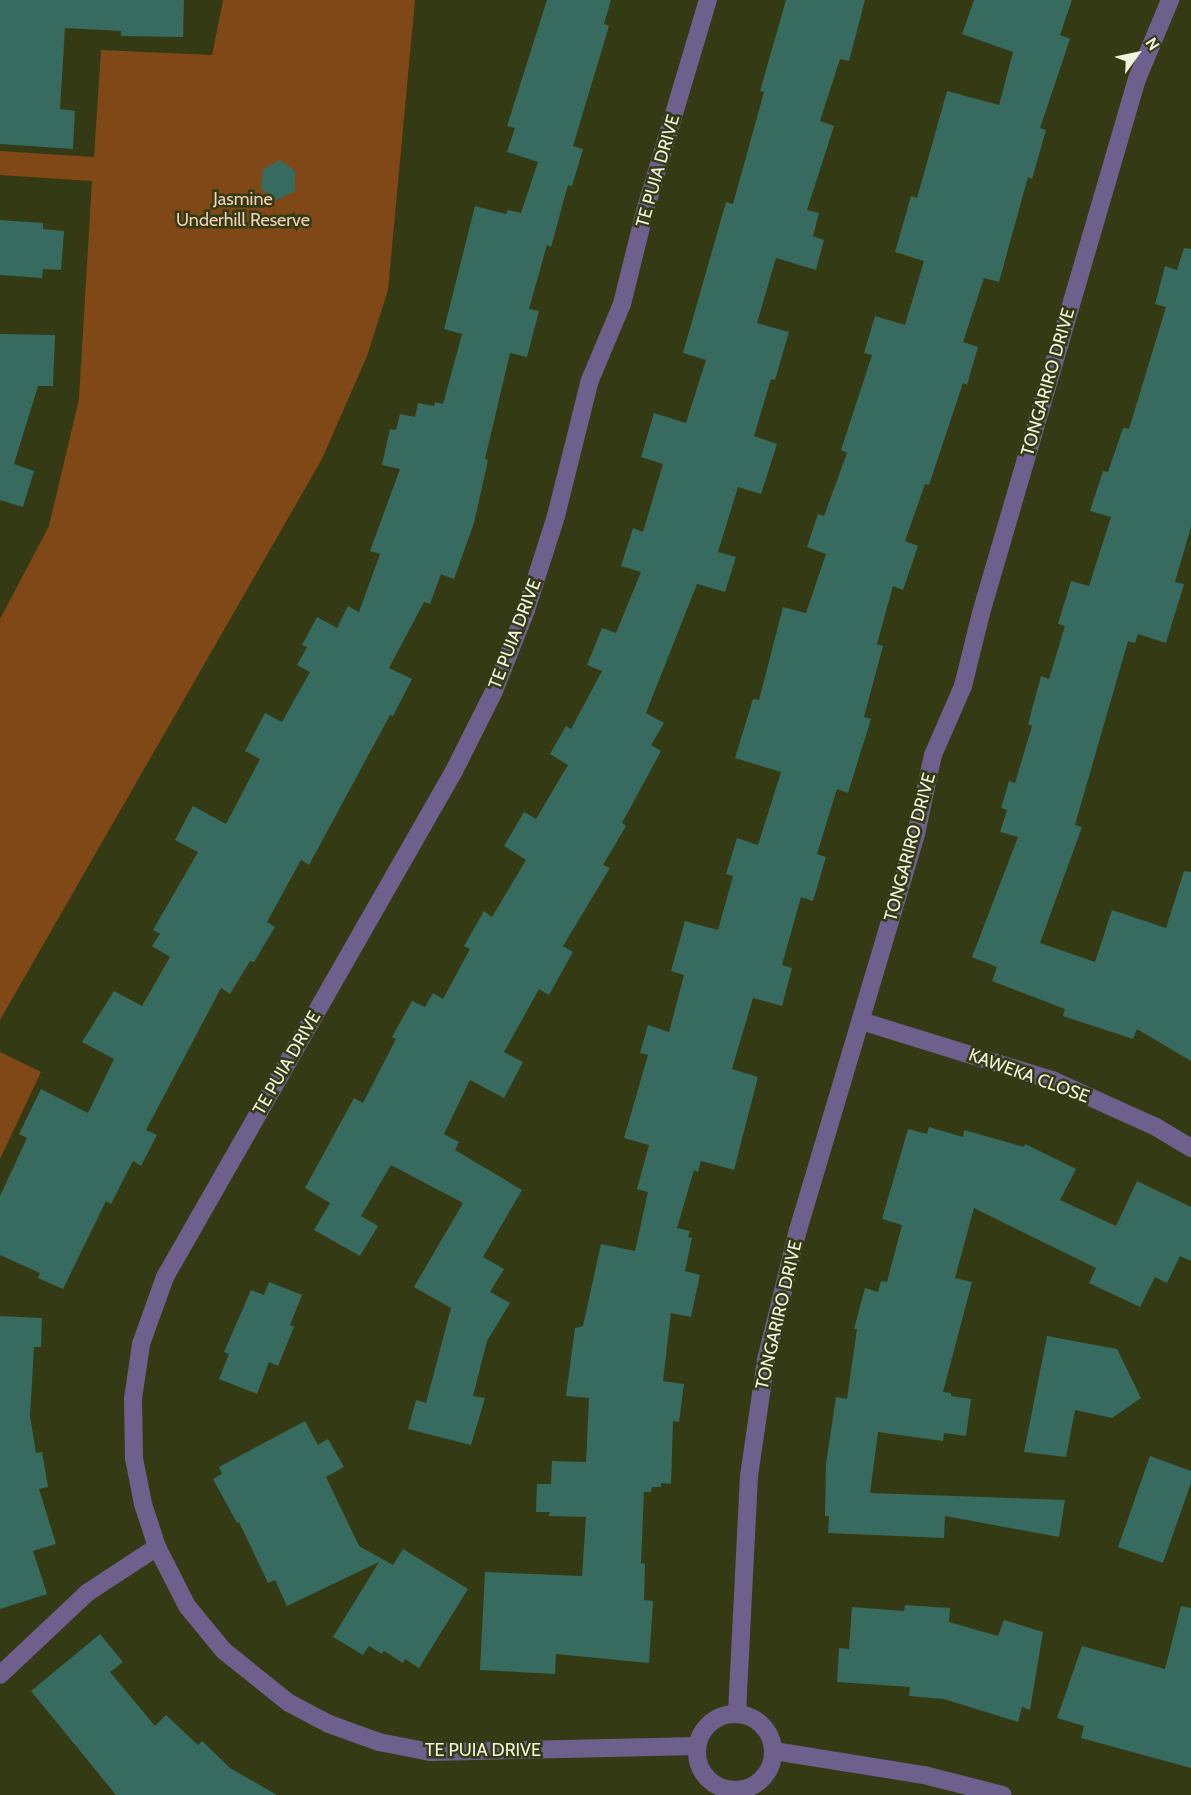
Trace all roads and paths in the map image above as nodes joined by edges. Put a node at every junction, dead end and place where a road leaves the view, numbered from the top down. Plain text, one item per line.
1 (708, 0) edge
2 (1170, 0) edge
3 (861, 1021) junction
4 (1191, 1148) edge
5 (157, 1547) junction
6 (0, 1675) edge
7 (737, 1713) junction
8 (697, 1746) junction
9 (774, 1751) junction
10 (734, 1793) edge
11 (1003, 1795) edge

1 - 5 street, TE PUIA DRIVE
2 - 3 street, TONGARIRO DRIVE
3 - 4 street, KAWEKA CLOSE
3 - 7 street, TONGARIRO DRIVE
5 - 6 street
5 - 8 street, TE PUIA DRIVE
7 - 8 street
7 - 9 street
8 - 10 street
9 - 10 street
9 - 11 street

